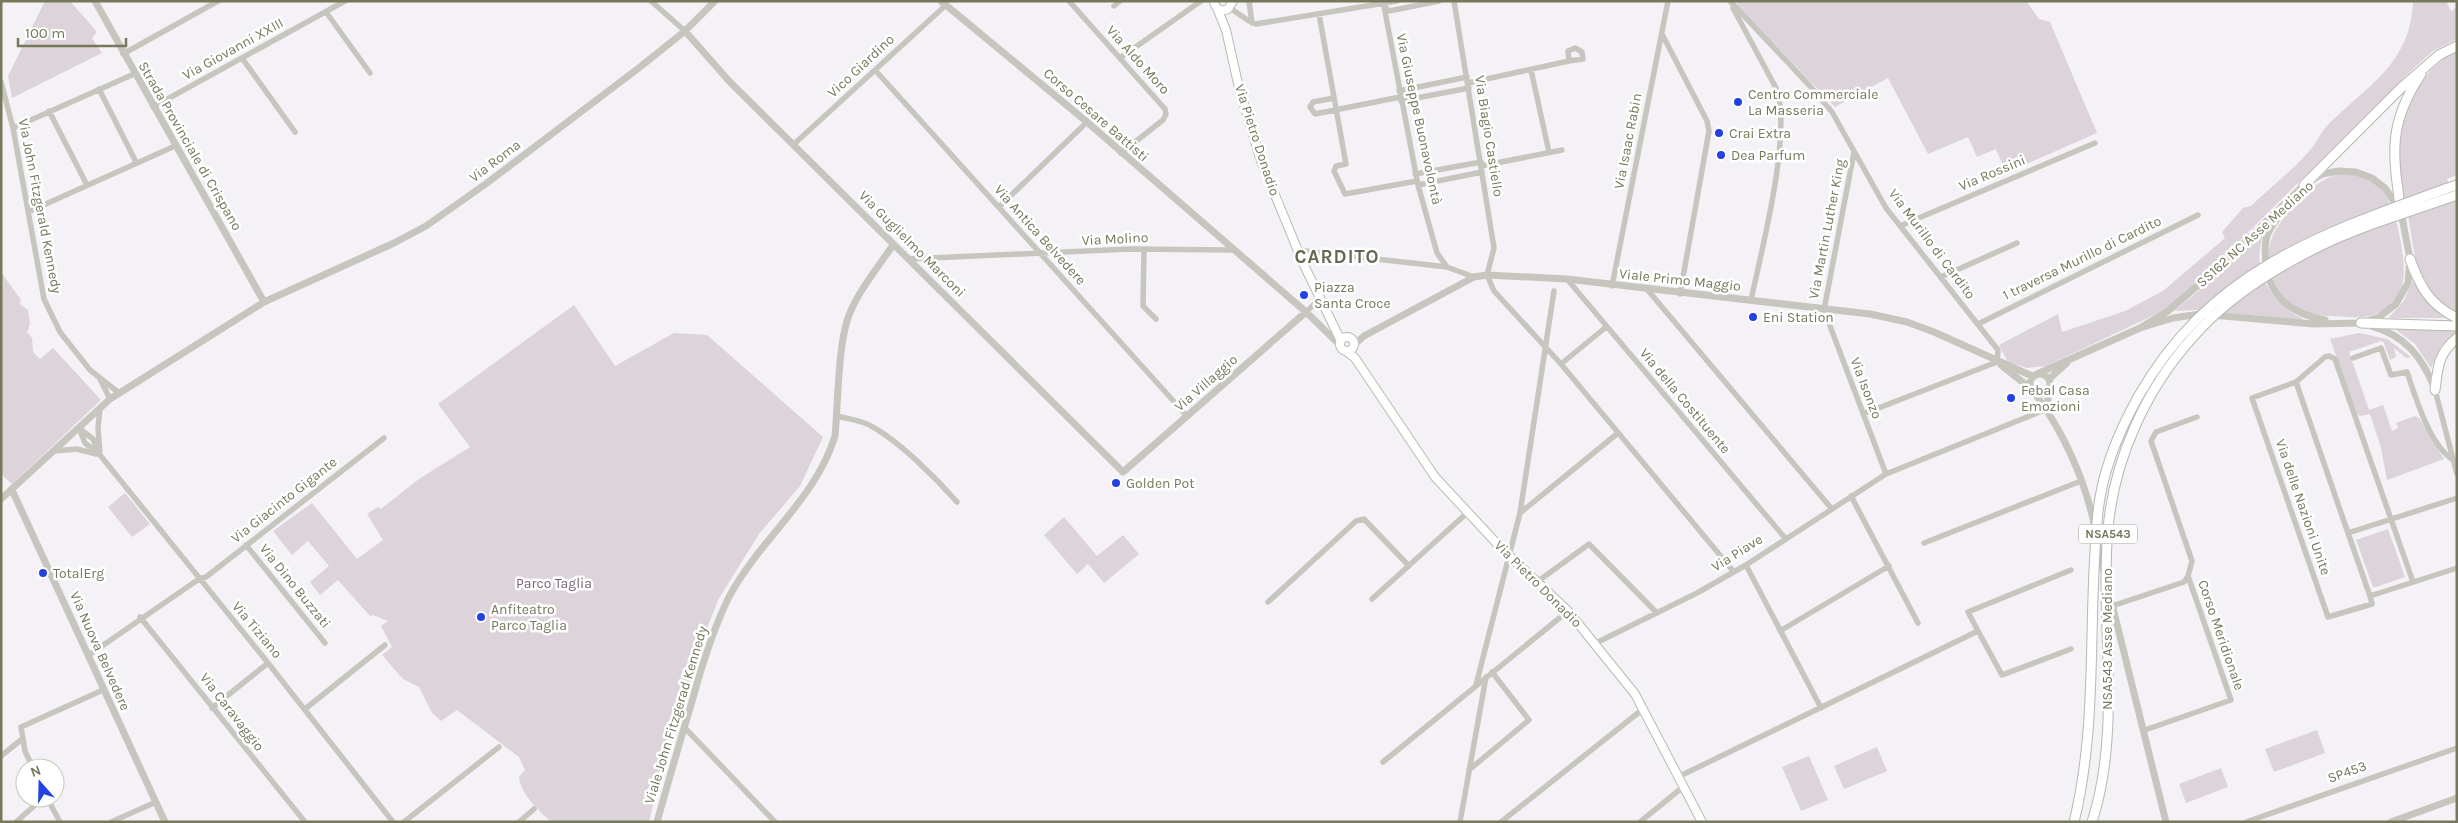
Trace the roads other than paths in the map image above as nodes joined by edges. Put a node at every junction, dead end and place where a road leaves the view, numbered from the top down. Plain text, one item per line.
1 (95, 1) edge
2 (218, 1) edge
3 (345, 1) edge
4 (651, 1) edge
5 (715, 1) edge
6 (1069, 1) edge
7 (1120, 1) edge
8 (1201, 1) edge
9 (1249, 1) edge
10 (1397, 1) edge
11 (1439, 1) edge
12 (1454, 1) edge
13 (1668, 1) edge
14 (1730, 1) edge
15 (944, 3) edge
16 (1214, 3) edge
17 (1383, 3) edge
18 (1114, 6) dead end
19 (1230, 6) edge
20 (326, 12) junction
21 (1319, 14) junction
22 (1252, 22) junction
23 (1226, 30) junction
24 (685, 32) junction
25 (1662, 34) junction
26 (2457, 46) edge
27 (123, 54) junction
28 (242, 58) junction
29 (1120, 58) junction
30 (1568, 62) dead end
31 (2428, 64) junction
32 (875, 70) junction
33 (1531, 70) junction
34 (370, 73) dead end
35 (134, 74) junction
36 (1, 82) edge
37 (1468, 83) junction
38 (99, 89) junction
39 (1400, 97) junction
40 (1334, 98) junction
41 (153, 108) junction
42 (1336, 110) junction
43 (49, 111) junction
44 (1087, 122) junction
45 (12, 128) junction
46 (295, 132) dead end
47 (2095, 143) dead end
48 (793, 145) junction
49 (175, 146) junction
50 (1562, 150) dead end
51 (1550, 152) junction
52 (1854, 152) junction
53 (1121, 153) junction
54 (136, 162) junction
55 (1482, 166) junction
56 (1416, 180) junction
57 (87, 185) junction
58 (2304, 185) junction
59 (2457, 185) edge
60 (2453, 197) edge
61 (2289, 201) junction
62 (999, 207) junction
63 (28, 212) junction
64 (2401, 212) junction
65 (2198, 216) dead end
66 (1900, 226) junction
67 (2016, 243) dead end
68 (893, 245) junction
69 (1144, 249) junction
70 (1234, 250) junction
71 (1297, 250) junction
72 (1041, 254) junction
73 (908, 259) junction
74 (2410, 259) junction
75 (1447, 267) junction
76 (1487, 275) junction
77 (1474, 277) junction
78 (1941, 277) junction
79 (1567, 280) junction
80 (1612, 286) junction
81 (1646, 288) junction
82 (1554, 292) dead end
83 (1680, 294) junction
84 (1320, 299) junction
85 (1751, 300) junction
86 (264, 302) junction
87 (1824, 310) junction
88 (1306, 312) junction
89 (2457, 318) edge
90 (1156, 319) dead end
91 (2339, 323) junction
92 (2361, 323) junction
93 (1978, 324) junction
94 (2457, 326) edge
95 (1606, 327) junction
96 (2140, 328) junction
97 (2184, 332) joint
98 (2457, 338) edge
99 (1347, 344) junction
100 (1545, 348) junction
101 (2082, 353) junction
102 (2354, 358) dead end
103 (1997, 362) junction
104 (1561, 364) junction
105 (2035, 375) junction
106 (99, 378) junction
107 (2049, 379) junction
108 (2296, 382) junction
109 (2049, 388) junction
110 (2032, 390) junction
111 (2435, 390) junction
112 (119, 393) junction
113 (110, 399) junction
114 (100, 408) junction
115 (2047, 409) junction
116 (1863, 414) junction
117 (837, 416) junction
118 (1187, 416) junction
119 (2197, 417) dead end
120 (79, 428) junction
121 (1618, 433) junction
122 (384, 438) dead end
123 (54, 451) junction
124 (100, 455) junction
125 (2453, 460) junction
126 (1123, 472) joint
127 (1886, 474) junction
128 (2457, 474) edge
129 (2081, 481) junction
130 (12, 490) junction
131 (1851, 496) junction
132 (2457, 498) edge
133 (1, 500) edge
134 (957, 502) dead end
135 (1831, 508) junction
136 (1468, 512) junction
137 (1520, 513) junction
138 (2390, 519) junction
139 (2348, 533) junction
140 (1785, 538) junction
141 (1924, 543) dead end
142 (246, 545) junction
143 (1510, 557) junction
144 (1746, 565) junction
145 (1409, 566) junction
146 (1889, 566) junction
147 (2457, 568) edge
148 (2071, 570) dead end
149 (1734, 572) junction
150 (2188, 576) junction
151 (198, 578) junction
152 (1538, 582) junction
153 (2412, 582) junction
154 (2370, 596) junction
155 (1372, 599) dead end
156 (1268, 602) dead end
157 (2112, 606) junction
158 (1568, 611) junction
159 (1656, 612) junction
160 (140, 617) junction
161 (1918, 623) dead end
162 (1780, 631) junction
163 (1978, 631) junction
164 (325, 643) dead end
165 (1596, 643) junction
166 (385, 645) dead end
167 (2070, 649) dead end
168 (89, 655) junction
169 (268, 663) junction
170 (1492, 672) junction
171 (1486, 677) junction
172 (1476, 685) junction
173 (104, 690) junction
174 (212, 708) junction
175 (1821, 708) junction
176 (305, 709) junction
177 (1644, 709) junction
178 (684, 727) junction
179 (2144, 730) junction
180 (22, 739) junction
181 (499, 747) dead end
182 (2457, 748) edge
183 (1, 756) edge
184 (29, 758) edge
185 (1383, 762) dead end
186 (1469, 770) junction
187 (1678, 777) junction
188 (1683, 787) junction
189 (2457, 798) edge
190 (156, 802) junction
191 (33, 808) edge
192 (51, 808) edge
193 (534, 809) dead end
194 (16, 822) edge
195 (60, 822) edge
196 (111, 822) edge
197 (165, 822) edge
198 (305, 822) edge
199 (393, 822) edge
200 (404, 822) edge
201 (519, 822) edge
202 (657, 822) edge
203 (775, 822) edge
204 (1460, 822) edge
205 (1501, 822) edge
206 (1640, 822) edge
207 (1702, 822) edge
208 (2074, 822) edge
209 (2092, 822) edge
210 (2166, 822) edge
211 (2246, 822) edge
212 (2391, 822) edge

1 - 27 street, Strada Provinciale di Crispano
2 - 27 street
3 - 20 street, Via Giovanni XXIII
4 - 24 street
5 - 24 street, Via Roma
6 - 29 street, Via Aldo Moro
7 - 18 street
8 - 29 street
9 - 22 street
10 - 17 street
11 - 17 street
12 - 37 street, Via Biagio Castiello
13 - 25 street, Via Isaac Rabin
14 - 52 street, Via Murillo di Cardito
14 - 85 street
15 - 32 street, Vico Giardino
15 - 44 street, Corso Cesare Battisti
16 - 19 main road
16 - 23 main road, Via Pietro Donadio
17 - 21 street
17 - 39 street, Via Giuseppe Buonavolontà
19 - 22 street
19 - 23 main road, Via Pietro Donadio
20 - 28 street, Via Giovanni XXIII
20 - 34 street
21 - 22 street
21 - 40 street
23 - 71 main road, Via Pietro Donadio
24 - 48 street, Via Guglielmo Marconi
24 - 86 street, Via Roma
25 - 80 street, Via Isaac Rabin
25 - 83 street
26 - 31 highway
27 - 35 street, Strada Provinciale di Crispano
28 - 41 street, Via Giovanni XXIII
28 - 46 street
29 - 53 street, Via Aldo Moro
30 - 33 street
31 - 58 highway
31 - 64 highway
32 - 48 street, Vico Giardino
32 - 62 street, Via Antica Belvedere
33 - 37 street
33 - 51 street
35 - 38 street
35 - 41 street, Strada Provinciale di Crispano
36 - 45 street, Via John Fitzgerald Kennedy
37 - 39 street
37 - 39 street
37 - 55 street, Via Biagio Castiello
38 - 43 street
38 - 54 street
39 - 42 street
39 - 56 street, Via Giuseppe Buonavolontà
40 - 42 street
40 - 42 street
41 - 49 street, Strada Provinciale di Crispano
42 - 56 street
43 - 45 street
43 - 57 street
44 - 53 street, Corso Cesare Battisti
44 - 62 street
45 - 63 street, Via John Fitzgerald Kennedy
47 - 66 street, Via Rossini
48 - 68 street, Via Guglielmo Marconi
49 - 54 street
49 - 86 street, Strada Provinciale di Crispano
50 - 51 street
51 - 55 street
52 - 66 street, Via Murillo di Cardito
52 - 87 street, Via Martin Luther King
53 - 70 street, Corso Cesare Battisti
54 - 57 street
55 - 56 street
55 - 56 street
55 - 76 street, Via Biagio Castiello
56 - 75 street, Via Giuseppe Buonavolontà
57 - 63 street
58 - 61 street, SS162 NC Asse Mediano
58 - 64 street, SS162 NC Asse Mediano
59 - 97 highway, SS162 NC Asse Mediano, bridge
60 - 209 highway, NSA543 Asse Mediano / NSA543, bridge
61 - 91 street
61 - 96 street, SS162 NC Asse Mediano
62 - 72 street, Via Antica Belvedere
63 - 106 street, Via John Fitzgerald Kennedy
64 - 74 street, SS162 NC Asse Mediano
65 - 93 street, 1 traversa Murillo di Cardito
66 - 78 street, Via Murillo di Cardito
67 - 78 street
68 - 73 street, Via Guglielmo Marconi
68 - 117 street, Viale John Fitzgerad Kennedy
69 - 70 street, Via Molino
69 - 72 street, Via Molino
69 - 90 street
70 - 88 street, Corso Cesare Battisti
71 - 75 street
71 - 84 main road, Via Pietro Donadio
72 - 73 street, Via Molino
72 - 118 street, Via Antica Belvedere
73 - 126 street, Via Guglielmo Marconi
74 - 89 highway
74 - 92 street, SS162 NC Asse Mediano
75 - 77 street
76 - 77 street, Viale Primo Maggio
76 - 79 street, Viale Primo Maggio
76 - 100 street
77 - 99 street, Viale Primo Maggio
78 - 93 street, Via Murillo di Cardito
79 - 80 street, Viale Primo Maggio
79 - 95 street, Via della Costituente
80 - 81 street, Viale Primo Maggio
81 - 83 street, Viale Primo Maggio
81 - 135 street
82 - 100 street
83 - 85 street, Viale Primo Maggio
84 - 88 street
84 - 99 main road, Via Pietro Donadio
85 - 87 street, Viale Primo Maggio
86 - 112 street, Via Roma
87 - 103 street, Viale Primo Maggio
87 - 116 street, Via Isonzo
88 - 99 street, Corso Cesare Battisti
88 - 118 street, Via Villaggio
91 - 92 street, SS162 NC Asse Mediano
91 - 96 street, SS162 NC Asse Mediano
92 - 94 highway
92 - 111 street
93 - 103 street, Via Murillo di Cardito
95 - 104 street
95 - 140 street, Via della Costituente
96 - 101 street, SS162 NC Asse Mediano
97 - 208 highway, NSA543 Asse Mediano / NSA543, bridge
98 - 111 highway
99 - 136 main road, Via Pietro Donadio
100 - 104 street
100 - 137 street
101 - 105 street, SS162 NC Asse Mediano
101 - 107 street, SS162 NC Asse Mediano
102 - 125 street
103 - 105 street, Viale Primo Maggio
103 - 110 street, Viale Primo Maggio
103 - 116 street
104 - 121 street
105 - 107 street
105 - 110 street
106 - 112 street, Via John Fitzgerald Kennedy
106 - 113 street, Via John Fitzgerald Kennedy
107 - 109 street
108 - 138 street, Via delle Nazioni Unite
108 - 139 street
108 - 154 street, Via delle Nazioni Unite
109 - 110 street
109 - 115 street
110 - 115 street
111 - 125 street
112 - 113 street, Via Roma
113 - 114 street, Via Roma
114 - 120 street, Via Roma
114 - 124 street
115 - 127 street, Via Piave
115 - 129 street
116 - 127 street, Via Isonzo
117 - 134 street
117 - 178 street, Viale John Fitzgerad Kennedy
118 - 126 street, Via Villaggio
119 - 150 street, Corso Meridionale
120 - 123 street, Via Roma
120 - 124 street, Via Tiziano
121 - 137 street
121 - 149 street
122 - 142 street, Via Giacinto Gigante
123 - 124 street
123 - 130 street, Via Roma
124 - 151 street, Via Tiziano
125 - 128 street
127 - 131 street, Via Piave
129 - 141 street
129 - 157 street
130 - 133 street, Via Roma
130 - 168 street, Via Nuova Belvedere
131 - 135 street, Via Piave
131 - 146 street
132 - 138 street
135 - 140 street, Via Piave
136 - 143 main road, Via Pietro Donadio
136 - 145 street
137 - 143 street
138 - 139 street
138 - 153 street, Via delle Nazioni Unite
139 - 154 street
140 - 144 street, Via Piave
142 - 151 street, Via Giacinto Gigante
142 - 164 street, Via Dino Buzzati
143 - 152 main road, Via Pietro Donadio
143 - 172 street
144 - 149 street, Via Piave
144 - 162 street
145 - 155 street
145 - 156 street
146 - 161 street
146 - 162 street
147 - 153 street, Via delle Nazioni Unite
148 - 163 street
149 - 159 street, Via Piave
150 - 157 street, Corso Meridionale
150 - 179 street, Corso Meridionale
151 - 160 street, Via Giacinto Gigante
151 - 169 street, Via Tiziano
152 - 158 main road, Via Pietro Donadio
152 - 159 street
153 - 154 street, Via delle Nazioni Unite
157 - 179 street
158 - 165 main road, Via Pietro Donadio
158 - 170 street
159 - 165 street, Via Piave
160 - 168 street, Via Giacinto Gigante
160 - 174 street, Via Caravaggio
162 - 175 street
163 - 167 street
163 - 175 street
165 - 177 main road, Via Pietro Donadio
166 - 176 street
168 - 173 street, Via Nuova Belvedere
169 - 174 street
169 - 176 street, Via Tiziano
170 - 171 street
170 - 186 street
171 - 172 street
171 - 186 street
172 - 185 street
173 - 180 street
173 - 190 street, Via Nuova Belvedere
174 - 198 street, Via Caravaggio
175 - 187 street
176 - 199 street, Via Tiziano
177 - 187 main road, Via Pietro Donadio
177 - 205 street
178 - 202 street, Viale John Fitzgerad Kennedy
178 - 203 street
179 - 210 street
180 - 183 street
180 - 184 street
181 - 200 street
182 - 211 street, SP453
186 - 204 street
187 - 188 main road, Via Pietro Donadio
188 - 206 street
188 - 207 main road, Via Pietro Donadio
189 - 212 street
190 - 196 street
190 - 197 street, Via Nuova Belvedere
191 - 194 street
192 - 195 street
193 - 201 street

